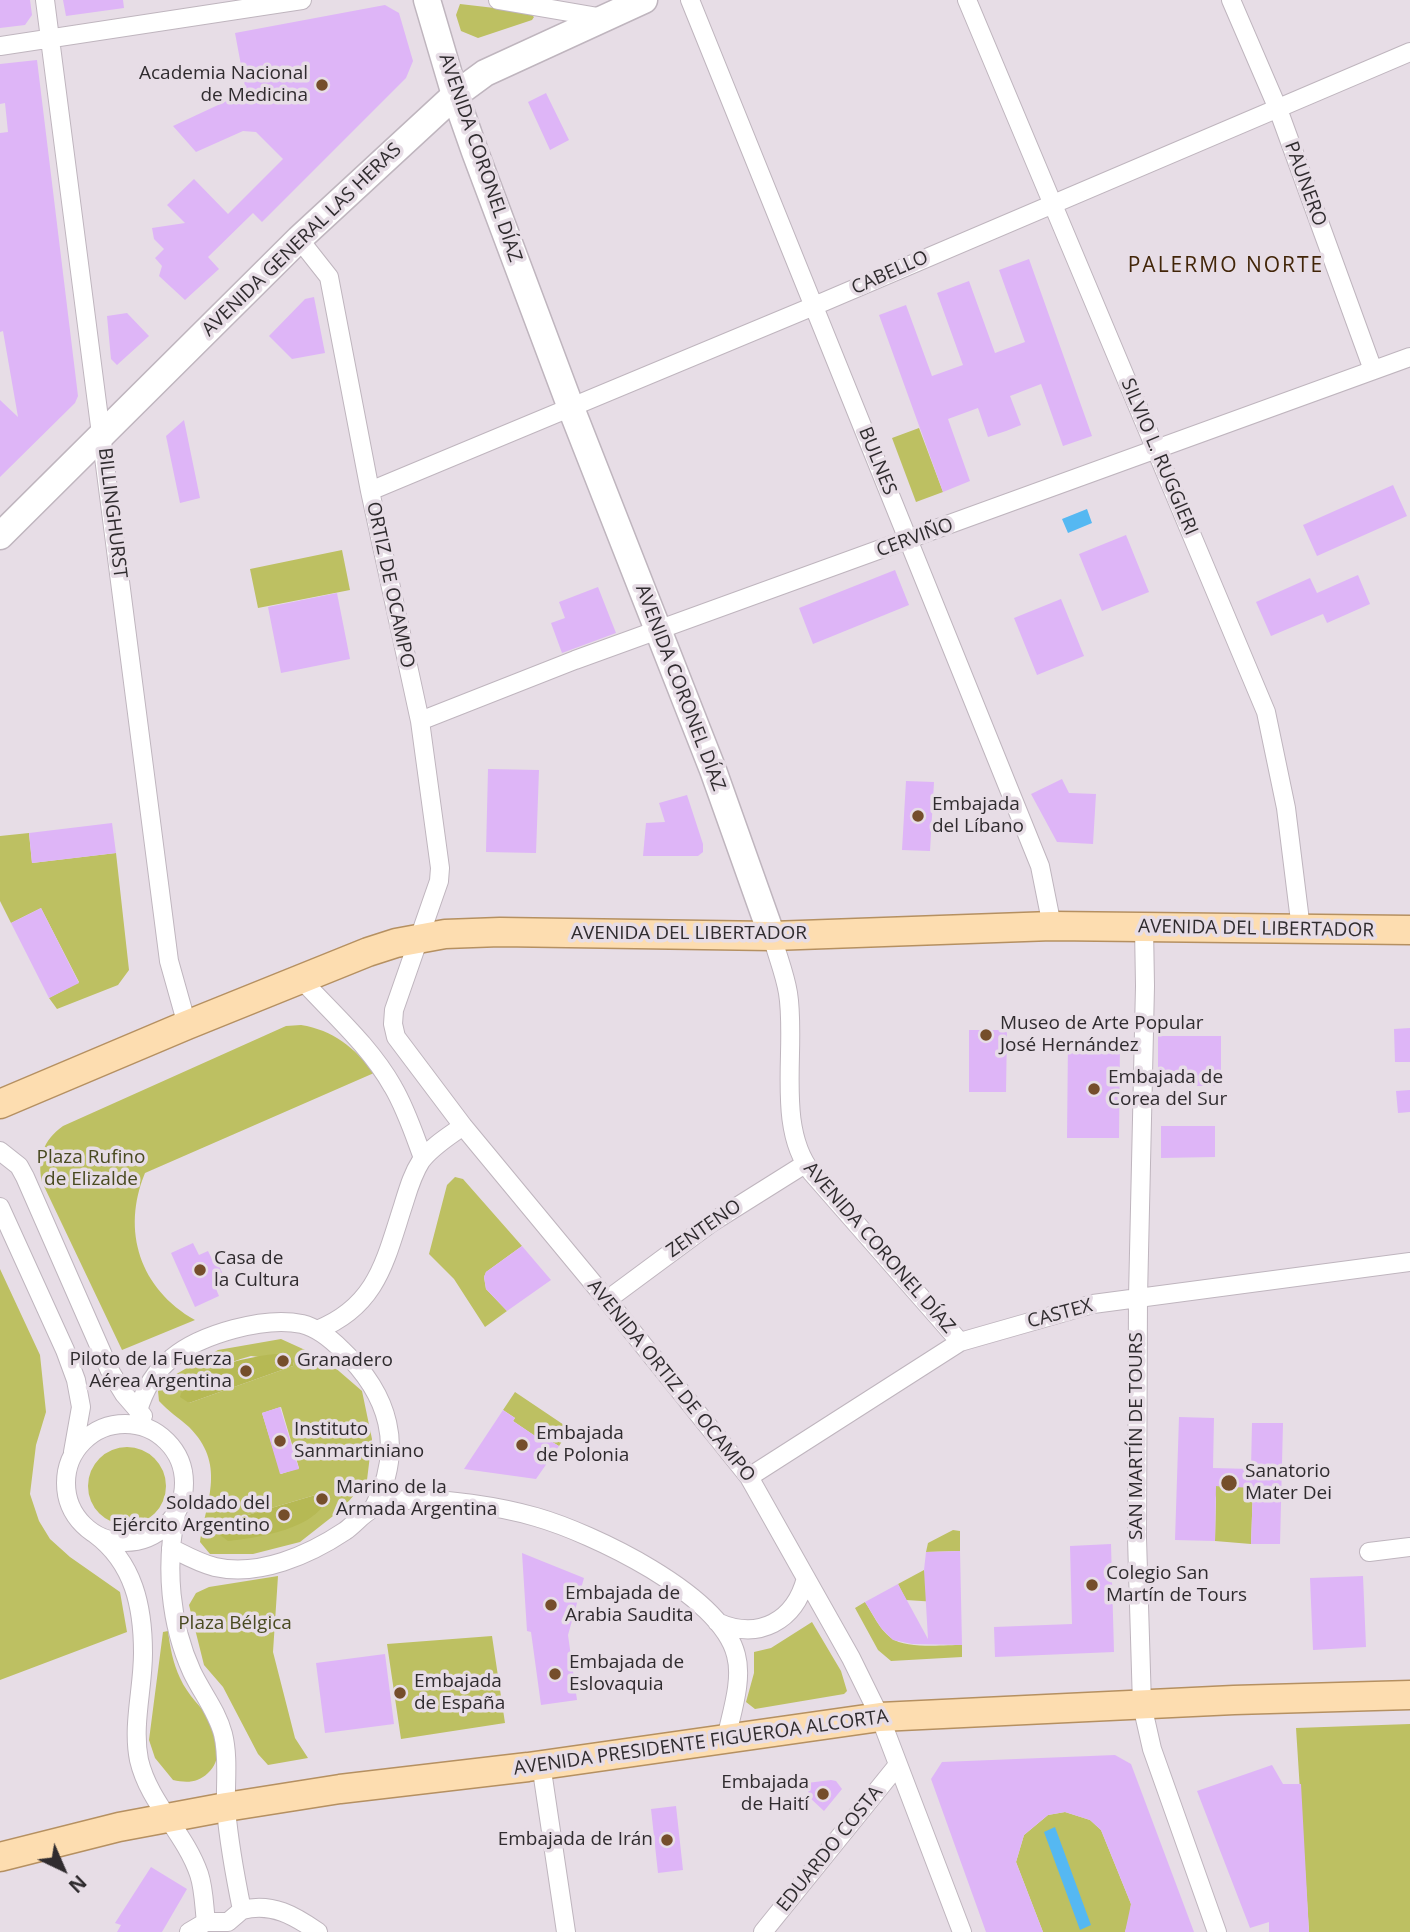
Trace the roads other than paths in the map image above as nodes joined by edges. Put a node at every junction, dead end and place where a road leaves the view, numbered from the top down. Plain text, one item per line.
1 (45, 0) edge
2 (302, 0) edge
3 (427, 0) edge
4 (498, 0) edge
5 (645, 0) edge
6 (690, 0) edge
7 (967, 0) edge
8 (1231, 0) edge
9 (604, 18) junction
10 (50, 38) junction
11 (0, 46) edge
12 (1410, 52) edge
13 (455, 95) junction
14 (1278, 110) junction
15 (1052, 204) junction
16 (299, 239) junction
17 (814, 306) junction
18 (1410, 357) edge
19 (1373, 370) junction
20 (571, 408) junction
21 (102, 437) junction
22 (1156, 449) junction
23 (370, 491) junction
24 (0, 536) edge
25 (910, 540) junction
26 (659, 632) junction
27 (420, 721) junction
28 (1052, 926) junction
29 (1144, 927) junction
30 (1301, 929) junction
31 (1410, 930) edge
32 (772, 936) junction
33 (419, 939) junction
34 (300, 978) junction
35 (187, 1025) junction
36 (0, 1104) edge
37 (463, 1126) junction
38 (0, 1151) edge
39 (424, 1158) junction
40 (805, 1164) junction
41 (0, 1207) edge
42 (1410, 1262) edge
43 (1138, 1297) junction
44 (607, 1300) junction
45 (317, 1330) junction
46 (960, 1342) junction
47 (138, 1411) junction
48 (154, 1430) junction
49 (72, 1456) junction
50 (750, 1477) junction
51 (374, 1507) junction
52 (176, 1514) junction
53 (95, 1534) junction
54 (1410, 1547) edge
55 (171, 1548) junction
56 (1369, 1552) dead end
57 (806, 1578) junction
58 (718, 1622) junction
59 (1410, 1695) edge
60 (1142, 1705) junction
61 (880, 1717) junction
62 (726, 1739) junction
63 (541, 1764) junction
64 (897, 1766) junction
65 (226, 1807) junction
66 (166, 1817) junction
67 (0, 1857) edge
68 (242, 1910) junction
69 (206, 1922) junction
70 (229, 1927) edge
71 (189, 1932) edge
72 (318, 1932) edge
73 (566, 1932) edge
74 (762, 1932) edge
75 (961, 1932) edge
76 (1217, 1932) edge

1 - 10 street, BILLINGHURST
2 - 10 street
3 - 13 main road, AVENIDA CORONEL DÍAZ
4 - 9 street
5 - 9 main road, AVENIDA GENERAL LAS HERAS
6 - 17 street, BULNES
7 - 15 street, SILVIO L. RUGGIERI
8 - 14 street, PAUNERO
9 - 13 main road, AVENIDA GENERAL LAS HERAS
10 - 11 street
10 - 21 street, BILLINGHURST
12 - 14 street, CABELLO
13 - 16 main road, AVENIDA GENERAL LAS HERAS
13 - 20 main road, AVENIDA CORONEL DÍAZ
14 - 15 street, CABELLO
14 - 19 street, PAUNERO
15 - 17 street, CABELLO
15 - 22 street, SILVIO L. RUGGIERI
16 - 21 main road, AVENIDA GENERAL LAS HERAS
16 - 23 street, ORTIZ DE OCAMPO
17 - 20 street, CABELLO
17 - 25 street, BULNES
18 - 19 street, CERVIÑO
19 - 22 street, CERVIÑO
20 - 23 street, CABELLO
20 - 26 main road, AVENIDA CORONEL DÍAZ
21 - 24 main road, AVENIDA GENERAL LAS HERAS
21 - 35 street, BILLINGHURST
22 - 25 street, CERVIÑO
22 - 30 street, SILVIO L. RUGGIERI
23 - 27 street, ORTIZ DE OCAMPO
25 - 26 street, CERVIÑO
25 - 28 street, BULNES
26 - 27 street, CERVIÑO
26 - 32 main road, AVENIDA CORONEL DÍAZ
27 - 33 street, ORTIZ DE OCAMPO
28 - 29 main road, AVENIDA DEL LIBERTADOR
28 - 32 main road, AVENIDA DEL LIBERTADOR
29 - 30 main road, AVENIDA DEL LIBERTADOR
29 - 43 street, SAN MARTÍN DE TOURS
30 - 31 main road, AVENIDA DEL LIBERTADOR
32 - 33 main road, AVENIDA DEL LIBERTADOR
32 - 40 street, AVENIDA CORONEL DÍAZ
33 - 34 main road, AVENIDA DEL LIBERTADOR
33 - 37 street, AVENIDA ORTIZ DE OCAMPO
34 - 35 main road, AVENIDA DEL LIBERTADOR
34 - 39 street
35 - 36 main road, AVENIDA DEL LIBERTADOR
37 - 39 street
37 - 44 street, AVENIDA ORTIZ DE OCAMPO
38 - 47 street
39 - 45 street
40 - 44 street, ZENTENO
40 - 46 street, AVENIDA CORONEL DÍAZ
41 - 49 street
42 - 43 street, CASTEX
43 - 46 street, CASTEX
43 - 60 street, SAN MARTÍN DE TOURS
44 - 50 street, AVENIDA ORTIZ DE OCAMPO
45 - 47 street
45 - 51 street
46 - 50 street, CASTEX
47 - 48 street
48 - 49 street
48 - 52 street
49 - 53 street
50 - 57 street, AVENIDA ORTIZ DE OCAMPO
51 - 55 street
51 - 58 street
52 - 53 street
52 - 55 street
53 - 66 street
54 - 56 street
55 - 65 street
57 - 58 street
57 - 61 street, AVENIDA ORTIZ DE OCAMPO
58 - 62 street
59 - 60 main road, AVENIDA PRESIDENTE FIGUEROA ALCORTA
60 - 61 main road, AVENIDA PRESIDENTE FIGUEROA ALCORTA
60 - 76 street, SAN MARTÍN DE TOURS
61 - 62 main road, AVENIDA PRESIDENTE FIGUEROA ALCORTA
61 - 64 street, AVENIDA ORTIZ DE OCAMPO
62 - 63 main road, AVENIDA PRESIDENTE FIGUEROA ALCORTA
63 - 65 main road, AVENIDA PRESIDENTE FIGUEROA ALCORTA
63 - 73 street
64 - 74 street, EDUARDO COSTA
64 - 75 street, AVENIDA ORTIZ DE OCAMPO
65 - 66 main road, AVENIDA PRESIDENTE FIGUEROA ALCORTA
65 - 68 street
66 - 67 main road, AVENIDA PRESIDENTE FIGUEROA ALCORTA
66 - 69 street
68 - 70 street
68 - 72 street
69 - 70 street
69 - 71 street

